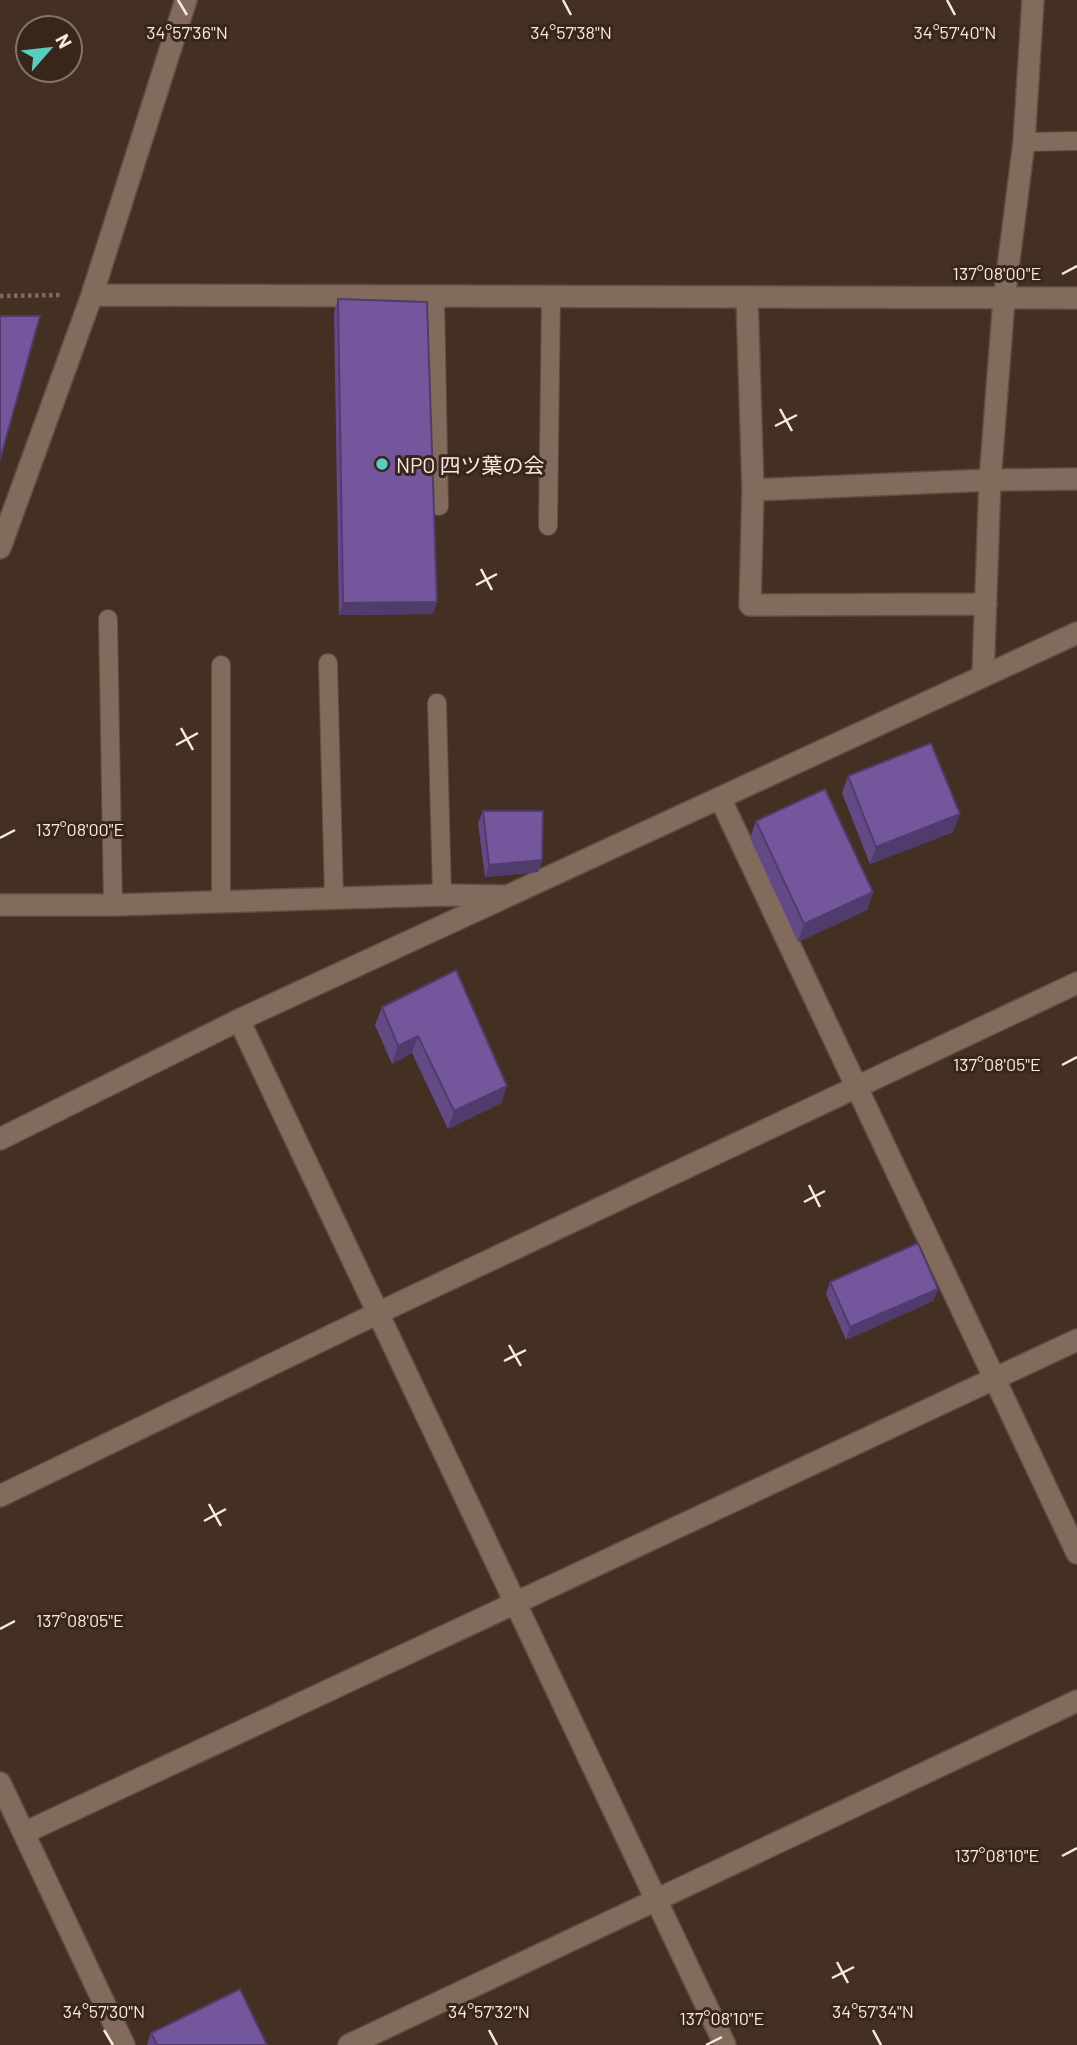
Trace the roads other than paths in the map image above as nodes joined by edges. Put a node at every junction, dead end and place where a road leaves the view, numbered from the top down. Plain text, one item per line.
1 (186, 0) edge
2 (1033, 0) edge
3 (1077, 141) edge
4 (1024, 142) junction
5 (92, 295) junction
6 (435, 296) junction
7 (551, 297) junction
8 (747, 298) junction
9 (1077, 298) edge
10 (1004, 299) junction
11 (1077, 479) edge
12 (990, 480) junction
13 (753, 490) junction
14 (439, 506) dead end
15 (548, 526) dead end
16 (0, 548) edge
17 (986, 604) junction
18 (108, 619) dead end
19 (1077, 633) edge
20 (328, 663) dead end
21 (221, 665) dead end
22 (984, 676) junction
23 (437, 703) dead end
24 (720, 798) junction
25 (443, 895) junction
26 (509, 896) junction
27 (334, 898) junction
28 (220, 903) junction
29 (0, 905) edge
30 (113, 905) junction
31 (1077, 983) edge
32 (239, 1020) junction
33 (857, 1088) junction
34 (0, 1139) edge
35 (378, 1313) junction
36 (1077, 1340) edge
37 (994, 1378) junction
38 (0, 1496) edge
39 (1077, 1553) edge
40 (515, 1603) junction
41 (1077, 1701) edge
42 (0, 1783) edge
43 (24, 1833) junction
44 (656, 1900) junction
45 (124, 2045) edge
46 (349, 2045) edge
47 (725, 2045) edge

1 - 5 street
2 - 4 street
3 - 4 lane
4 - 10 street
5 - 6 street
5 - 16 street
6 - 7 street
6 - 14 lane
7 - 8 street
7 - 15 lane
8 - 10 street
8 - 13 street
9 - 10 street
10 - 12 street
11 - 12 street
12 - 13 street
12 - 17 street
13 - 17 street
17 - 22 street
18 - 30 lane
19 - 22 street
20 - 27 lane
21 - 28 lane
22 - 24 street
23 - 25 lane
24 - 26 street
24 - 33 street
25 - 26 street
25 - 27 street
26 - 32 street
27 - 28 street
28 - 30 street
29 - 30 street
31 - 33 street
32 - 34 street
32 - 35 street
33 - 35 street
33 - 37 street
35 - 38 street
35 - 40 street
36 - 37 street
37 - 39 street
37 - 40 street
40 - 43 street
40 - 44 street
41 - 44 street
42 - 43 street
43 - 45 street
44 - 46 street
44 - 47 street

